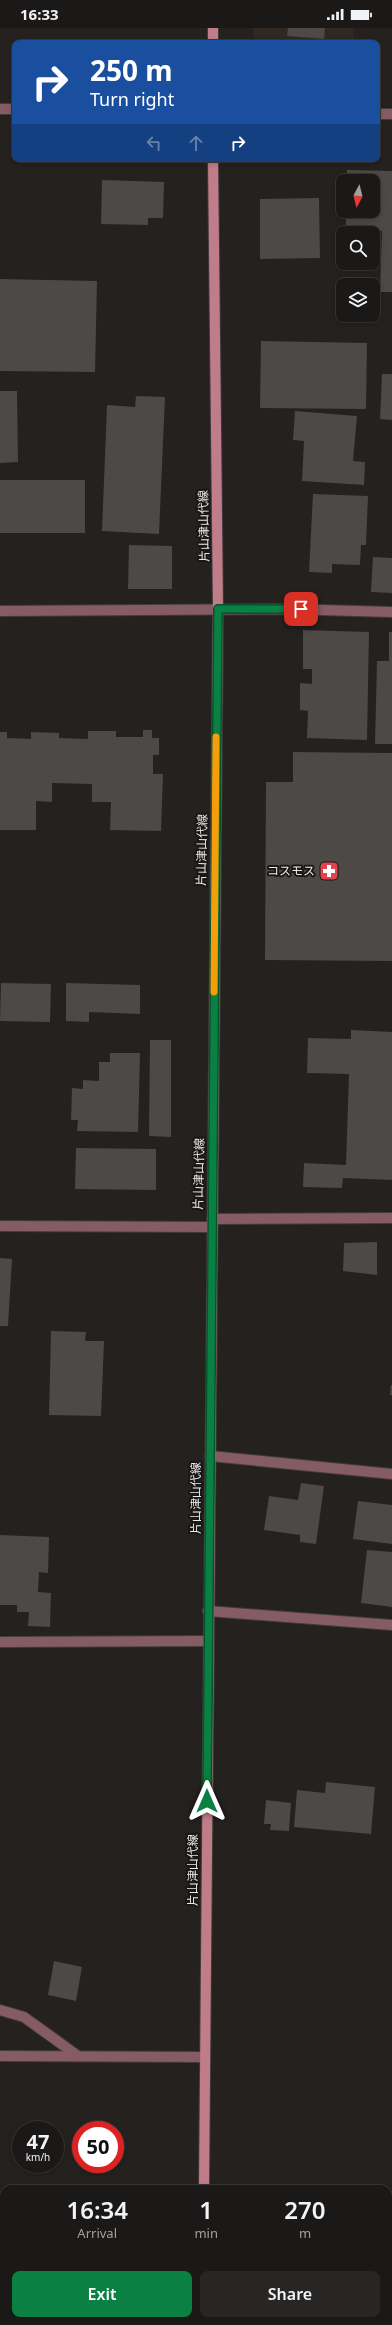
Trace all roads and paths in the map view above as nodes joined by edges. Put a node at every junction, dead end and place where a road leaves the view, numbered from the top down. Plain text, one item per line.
1 (213, 28) edge
2 (213, 40) edge
3 (0, 109) edge
4 (12, 109) edge
5 (380, 114) edge
6 (392, 114) edge
7 (213, 162) edge
8 (218, 609) junction
9 (0, 611) edge
10 (392, 612) edge
11 (392, 1218) edge
12 (212, 1223) junction
13 (0, 1226) edge
14 (210, 1456) junction
15 (392, 1474) edge
16 (208, 1611) junction
17 (392, 1625) edge
18 (208, 1641) junction
19 (0, 1642) edge
20 (0, 2010) edge
21 (0, 2056) edge
22 (78, 2056) junction
23 (205, 2057) junction
24 (204, 2185) edge

1 - 2 main road
3 - 4 street
5 - 6 street
7 - 8 main road, 片山津山代線
8 - 9 street
8 - 10 street
8 - 12 main road, 片山津山代線
11 - 12 street
12 - 13 street
12 - 14 main road, 片山津山代線
14 - 15 street
14 - 16 main road, 片山津山代線
16 - 17 street
16 - 18 main road, 片山津山代線
18 - 19 street
18 - 23 main road, 片山津山代線
20 - 22 street
21 - 22 street
22 - 23 street
23 - 24 main road, 片山津山代線

